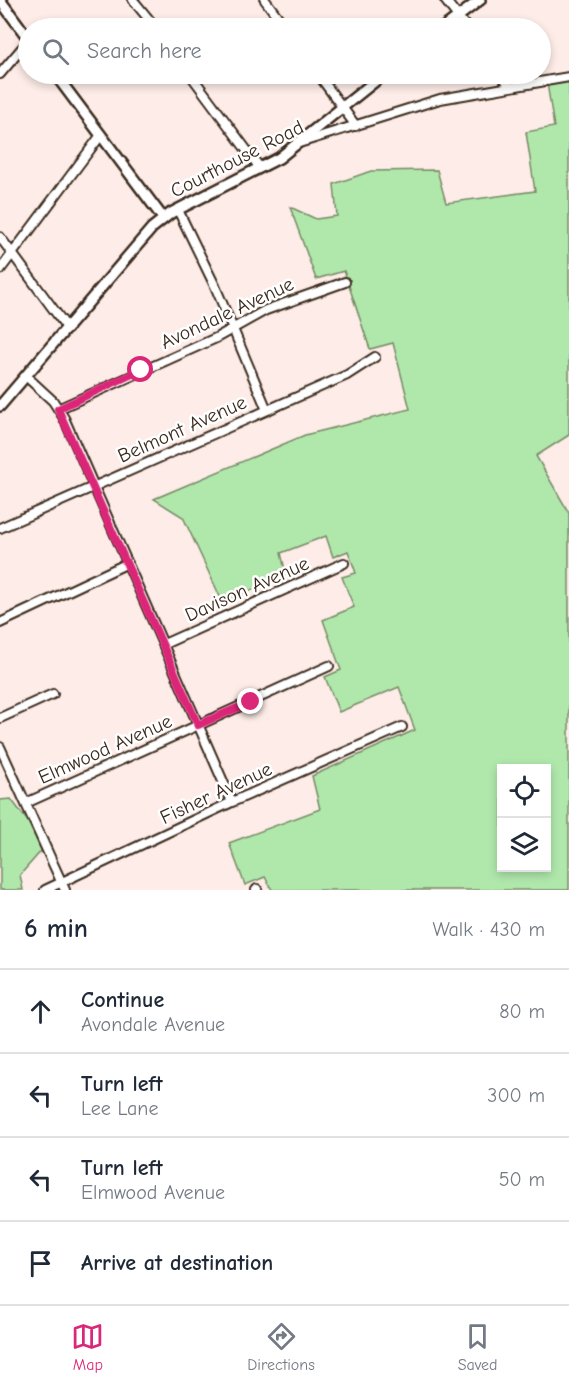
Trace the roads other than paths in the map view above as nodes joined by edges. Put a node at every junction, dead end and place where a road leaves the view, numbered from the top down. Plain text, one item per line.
1 (0, 0) edge
2 (133, 0) edge
3 (445, 0) edge
4 (480, 0) edge
5 (269, 1) edge
6 (458, 17) joint
7 (148, 18) edge
8 (280, 18) edge
9 (18, 25) edge
10 (18, 52) edge
11 (0, 74) edge
12 (569, 77) edge
13 (551, 80) edge
14 (63, 84) edge
15 (197, 84) edge
16 (325, 84) edge
17 (372, 84) edge
18 (523, 84) edge
19 (510, 86) joint
20 (343, 108) junction
21 (356, 126) junction
22 (101, 135) junction
23 (299, 144) junction
24 (260, 168) junction
25 (178, 210) junction
26 (164, 218) junction
27 (0, 237) edge
28 (12, 254) junction
29 (0, 270) edge
30 (345, 282) dead end
31 (233, 328) junction
32 (68, 329) junction
33 (375, 357) dead end
34 (27, 376) junction
35 (0, 406) edge
36 (58, 409) junction
37 (267, 410) junction
38 (94, 485) junction
39 (0, 528) edge
40 (128, 563) junction
41 (344, 563) dead end
42 (0, 623) edge
43 (164, 644) junction
44 (329, 666) dead end
45 (53, 694) dead end
46 (0, 718) edge
47 (198, 725) junction
48 (402, 727) dead end
49 (0, 747) edge
50 (232, 802) junction
51 (26, 803) junction
52 (63, 886) edge
53 (45, 890) edge

1 - 9 street
2 - 7 street
3 - 6 street
4 - 6 street
5 - 8 street
10 - 11 street
12 - 13 street, Courthouse Road
14 - 22 street
15 - 24 street
16 - 20 street
17 - 20 street
18 - 19 street, Courthouse Road
19 - 21 street, Courthouse Road
20 - 21 street
20 - 23 street
21 - 23 street, Courthouse Road
22 - 26 street
22 - 28 street
23 - 24 street, Courthouse Road
24 - 25 street, Courthouse Road
25 - 26 street, Courthouse Road
25 - 31 street
26 - 32 street, Courthouse Road
27 - 28 street
28 - 29 street
28 - 32 street
30 - 31 street, Avondale Avenue
31 - 36 street, Avondale Avenue
31 - 37 street
32 - 34 street, Courthouse Road
33 - 37 street, Belmont Avenue
34 - 35 street, Courthouse Road
34 - 36 street
36 - 38 street
37 - 38 street, Belmont Avenue
38 - 39 street, Belmont Avenue
38 - 40 street
40 - 42 street
40 - 43 street
41 - 43 street, Davison Avenue
43 - 47 street
44 - 47 street, Elmwood Avenue
45 - 46 street
47 - 50 street
47 - 51 street, Elmwood Avenue
48 - 50 street, Fisher Avenue
49 - 51 street
50 - 52 street, Fisher Avenue
51 - 52 street
52 - 53 street, Fisher Avenue

